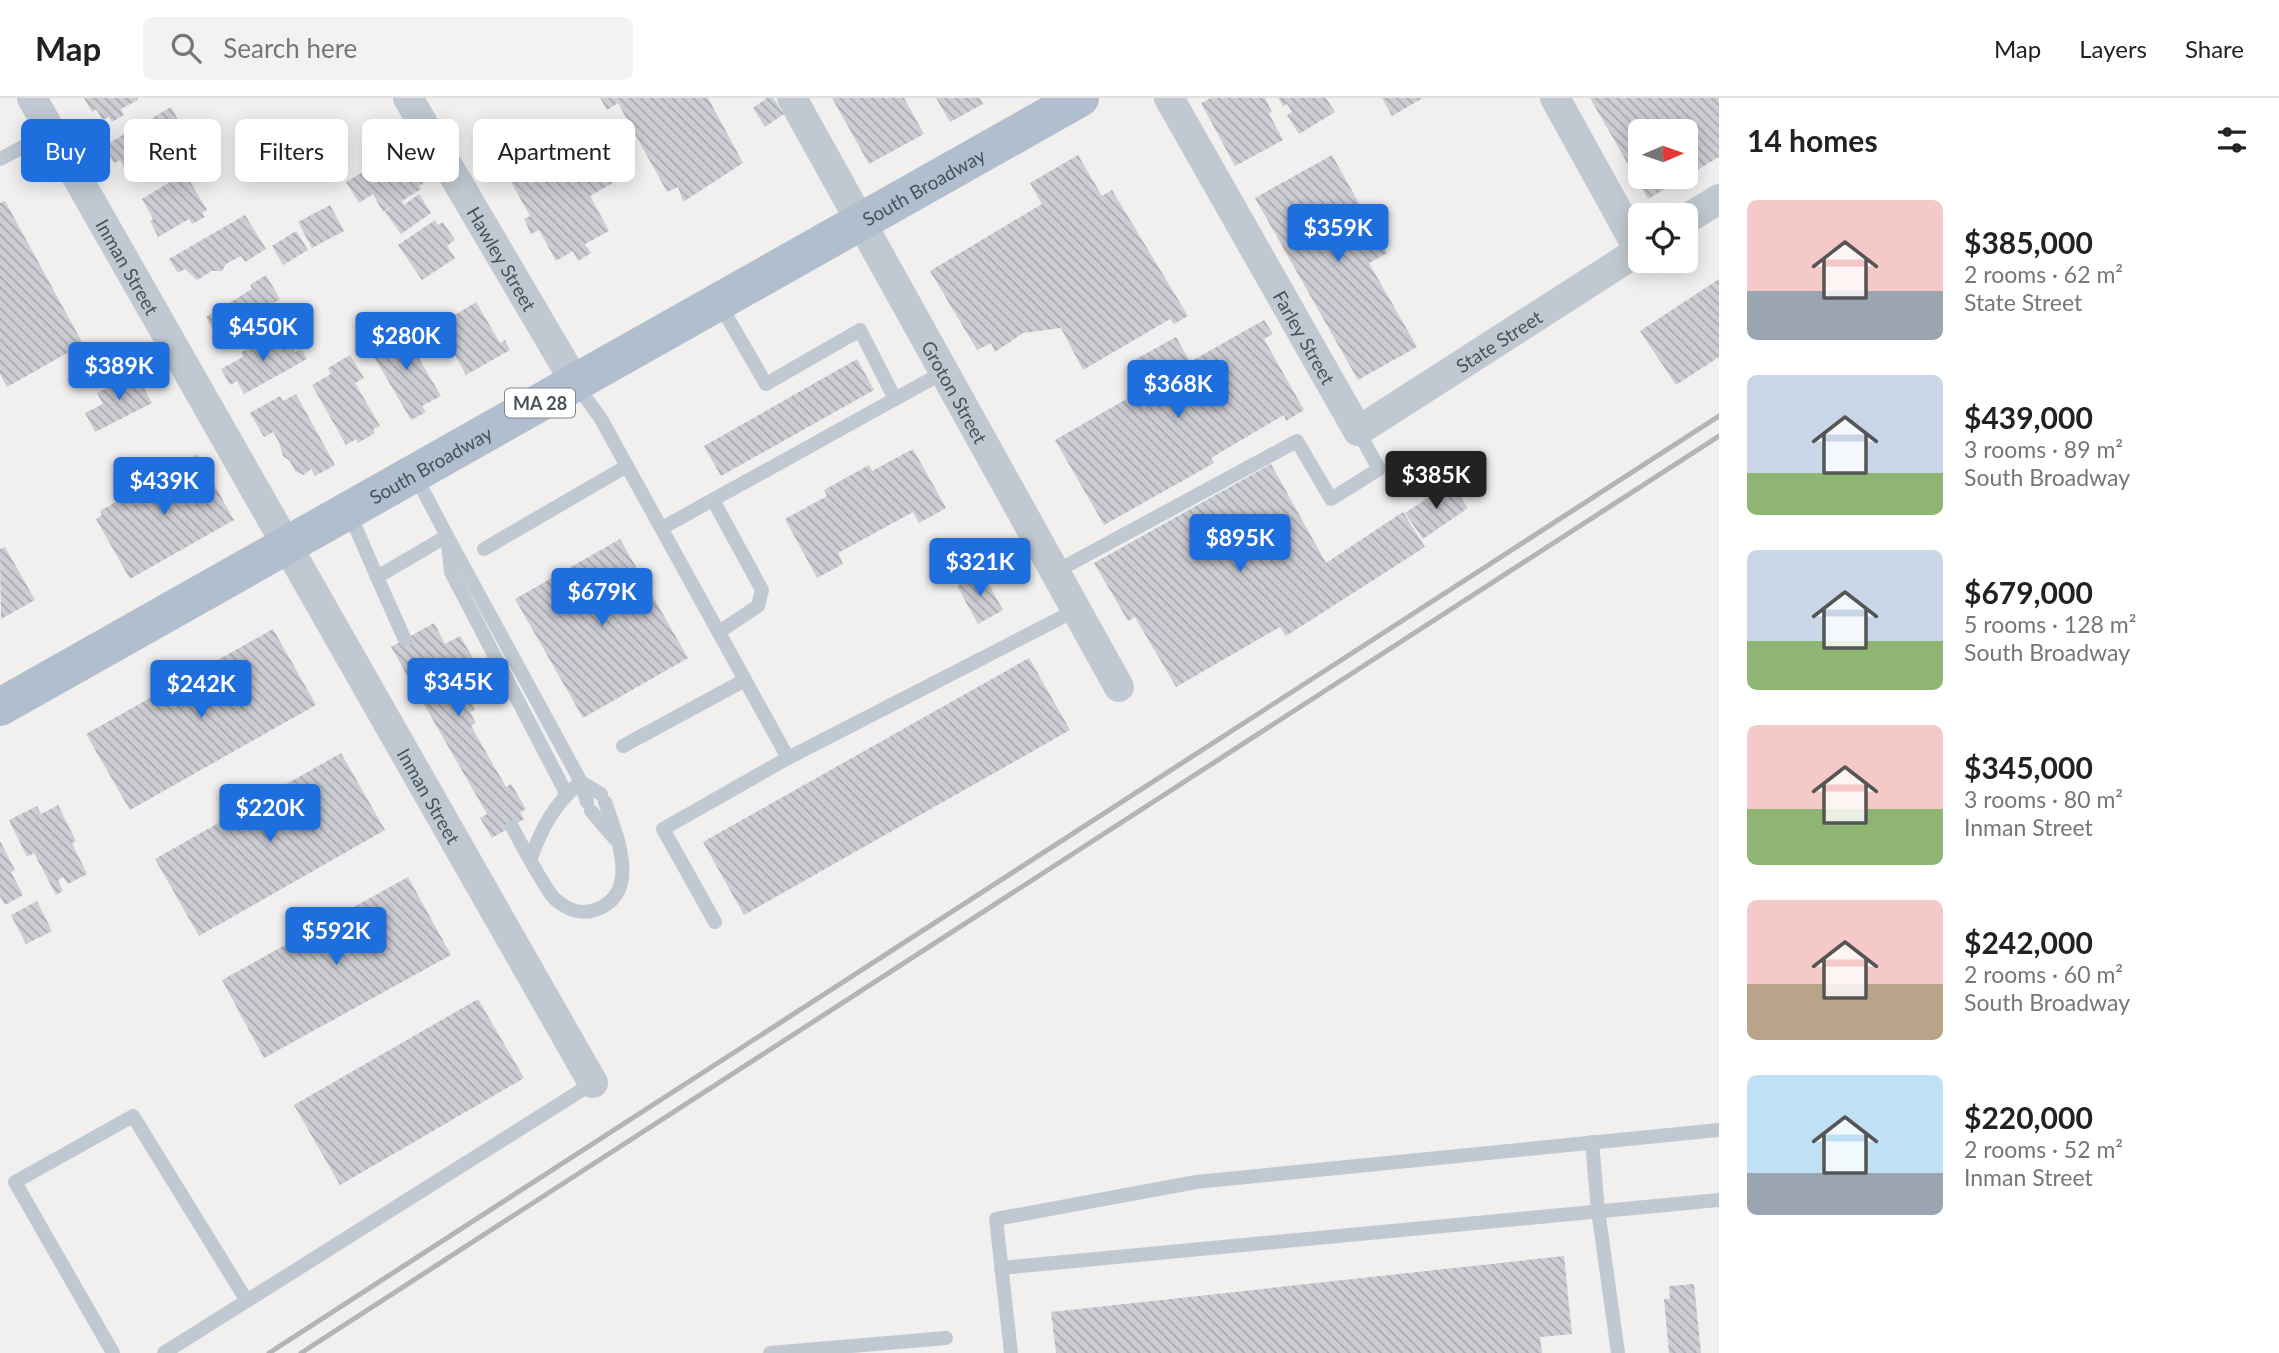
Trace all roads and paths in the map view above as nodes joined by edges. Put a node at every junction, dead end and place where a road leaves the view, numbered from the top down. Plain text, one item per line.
1 (32, 98) edge
2 (408, 98) edge
3 (792, 98) edge
4 (1080, 98) edge
5 (1169, 98) edge
6 (1555, 98) edge
7 (44, 119) edge
8 (21, 148) edge
9 (0, 159) edge
10 (80, 182) edge
11 (1719, 199) edge
12 (1698, 212) edge
13 (860, 222) junction
14 (1628, 230) edge
15 (1628, 257) edge
16 (718, 302) junction
17 (944, 372) junction
18 (575, 382) junction
19 (895, 399) junction
20 (1358, 431) junction
21 (627, 466) junction
22 (414, 474) junction
23 (713, 500) junction
24 (349, 511) junction
25 (662, 528) junction
26 (447, 537) junction
27 (287, 545) junction
28 (484, 549) dead end
29 (1055, 572) junction
30 (377, 577) junction
31 (1076, 610) junction
32 (719, 632) junction
33 (405, 640) dead end
34 (745, 680) junction
35 (1119, 687) dead end
36 (0, 707) edge
37 (623, 746) dead end
38 (788, 758) junction
39 (581, 782) junction
40 (566, 793) junction
41 (512, 827) dead end
42 (617, 842) junction
43 (531, 858) junction
44 (715, 922) dead end
45 (593, 1083) joint
46 (1719, 1130) edge
47 (1592, 1142) junction
48 (1719, 1200) edge
49 (1598, 1210) junction
50 (1001, 1268) junction
51 (247, 1301) junction
52 (946, 1338) dead end
53 (113, 1353) edge
54 (164, 1353) edge
55 (770, 1353) edge
56 (1011, 1353) edge
57 (1618, 1353) edge

1 - 7 street, Inman Street
2 - 18 street, Hawley Street
3 - 13 street, Groton Street
4 - 13 main road, South Broadway / MA 28
5 - 20 street, Farley Street
6 - 14 street
8 - 9 lane
10 - 27 street, Inman Street
11 - 12 street
13 - 16 main road, South Broadway / MA 28
13 - 17 street, Groton Street
15 - 20 street, State Street
16 - 18 main road, South Broadway / MA 28
16 - 19 lane
17 - 19 lane
17 - 29 street, Groton Street
18 - 21 lane
18 - 22 main road, South Broadway / MA 28
19 - 23 lane
20 - 29 lane
21 - 25 lane
21 - 28 lane
22 - 24 main road, South Broadway / MA 28
22 - 26 lane
23 - 25 lane
23 - 32 lane
24 - 27 main road, South Broadway / MA 28
24 - 30 lane
25 - 32 lane
26 - 30 lane
26 - 39 lane
26 - 40 lane
27 - 36 main road, South Broadway / MA 28
27 - 45 street, Inman Street
29 - 31 street, Groton Street
30 - 33 lane
31 - 35 street, Groton Street
31 - 38 lane
32 - 34 lane
34 - 37 lane
34 - 38 lane
38 - 44 lane
39 - 40 lane
39 - 42 lane
39 - 42 lane
40 - 43 lane
41 - 43 lane
42 - 43 lane
45 - 51 lane, Inman Street
46 - 47 lane
47 - 49 lane
47 - 50 lane
48 - 49 lane
49 - 50 lane
49 - 57 lane
50 - 56 lane
51 - 53 lane
51 - 54 lane, Inman Street
52 - 55 lane

